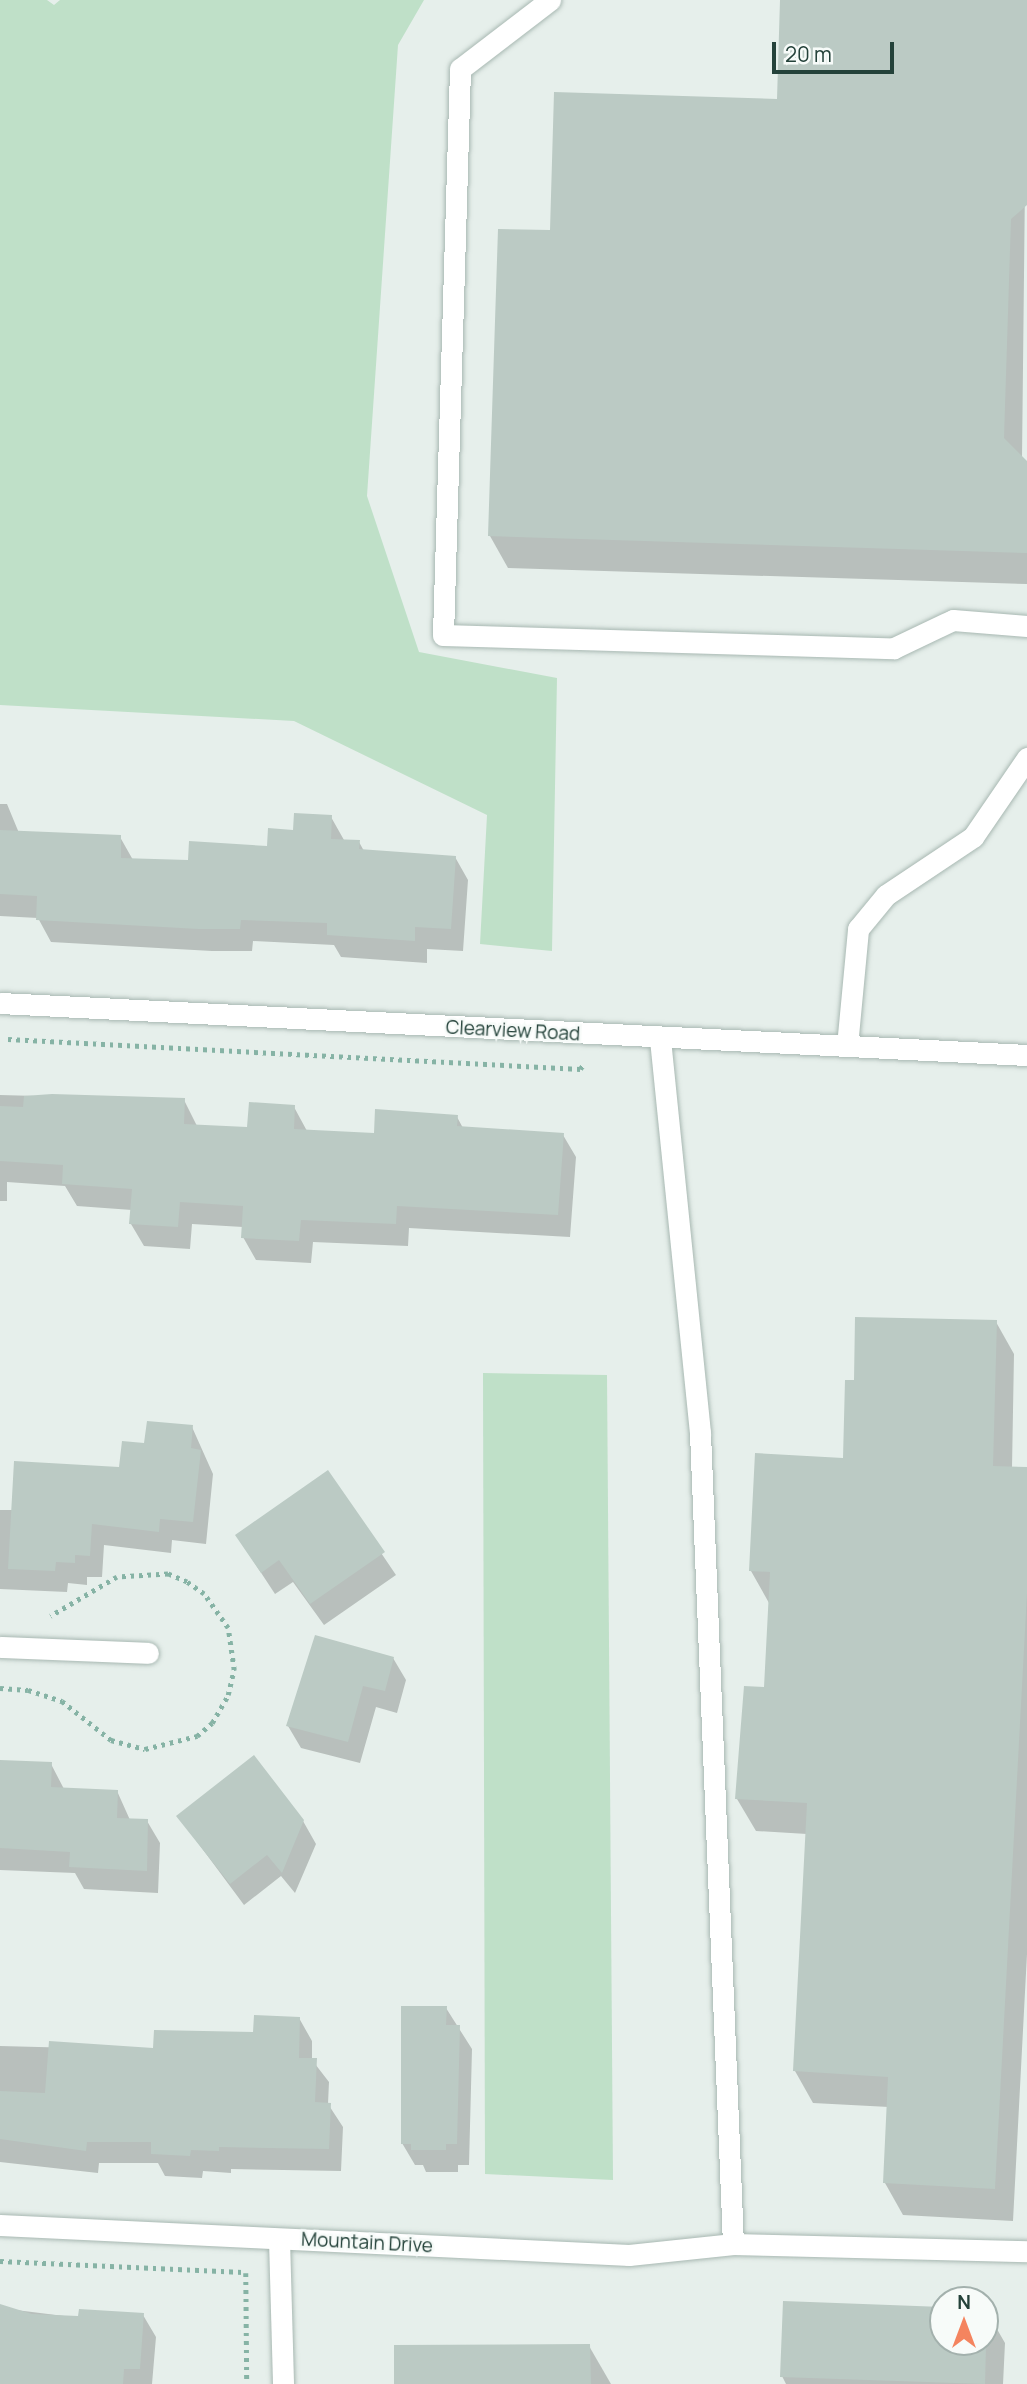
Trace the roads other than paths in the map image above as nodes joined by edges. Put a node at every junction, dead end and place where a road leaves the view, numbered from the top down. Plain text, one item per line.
1 (550, 0) edge
2 (1027, 626) edge
3 (1027, 758) edge
4 (0, 1003) edge
5 (660, 1038) junction
6 (847, 1046) junction
7 (1027, 1055) edge
8 (0, 1647) edge
9 (148, 1653) dead end
10 (0, 2225) edge
11 (279, 2239) junction
12 (733, 2244) junction
13 (1027, 2251) edge
14 (283, 2384) edge

1 - 2 street
3 - 6 street
4 - 5 street, Clearview Road
5 - 6 street, Clearview Road
5 - 12 street
6 - 7 street, Clearview Road
8 - 9 street
10 - 11 street, Mountain Drive
11 - 12 street, Mountain Drive
11 - 14 street
12 - 13 street, Mountain Drive

